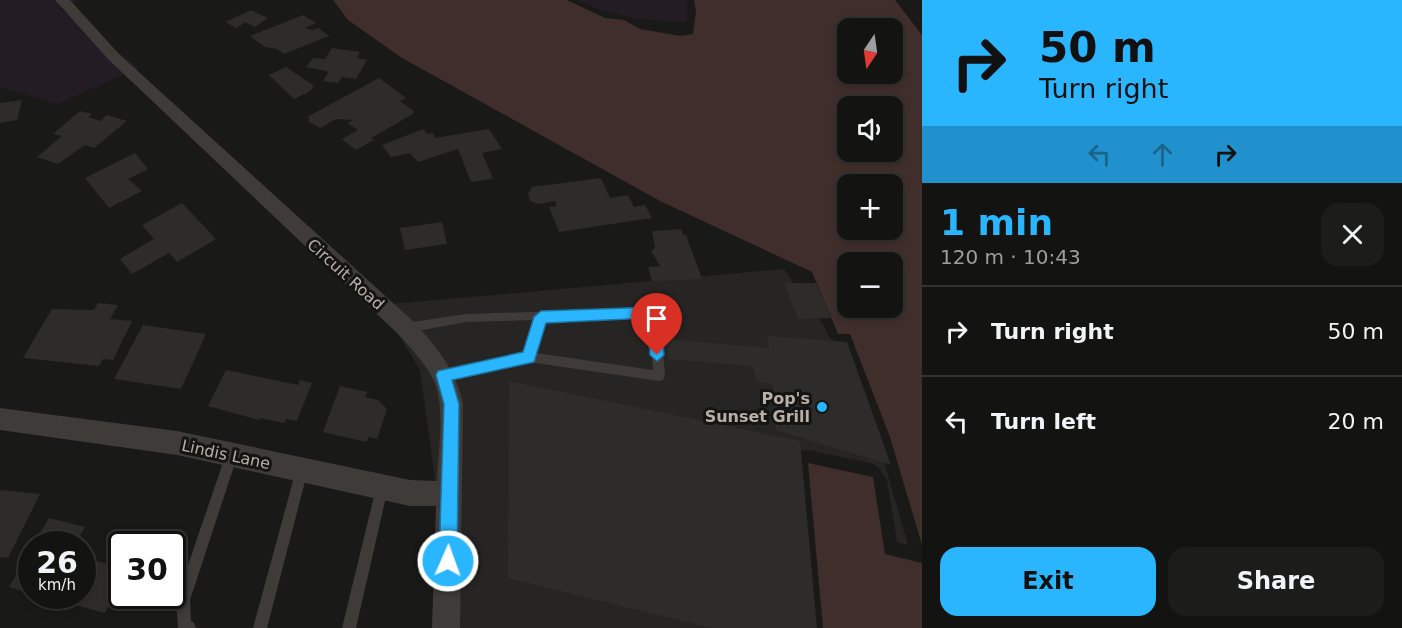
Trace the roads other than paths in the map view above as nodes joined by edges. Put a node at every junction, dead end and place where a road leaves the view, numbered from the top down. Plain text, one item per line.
1 (62, 0) edge
2 (541, 317) junction
3 (406, 328) junction
4 (529, 357) junction
5 (443, 375) junction
6 (0, 419) edge
7 (232, 454) junction
8 (302, 470) junction
9 (382, 488) junction
10 (450, 494) junction
11 (189, 628) edge
12 (260, 628) edge
13 (349, 628) edge
14 (446, 628) edge

1 - 3 street, Circuit Road
2 - 3 lane
2 - 4 lane
2 - 4 lane
3 - 5 street, Circuit Road
4 - 5 lane
5 - 10 street, Circuit Road
6 - 7 street, Lindis Lane
7 - 8 street, Lindis Lane
7 - 11 lane
8 - 9 street, Lindis Lane
8 - 12 lane
9 - 10 street, Lindis Lane
9 - 13 lane
10 - 14 street, Circuit Road

